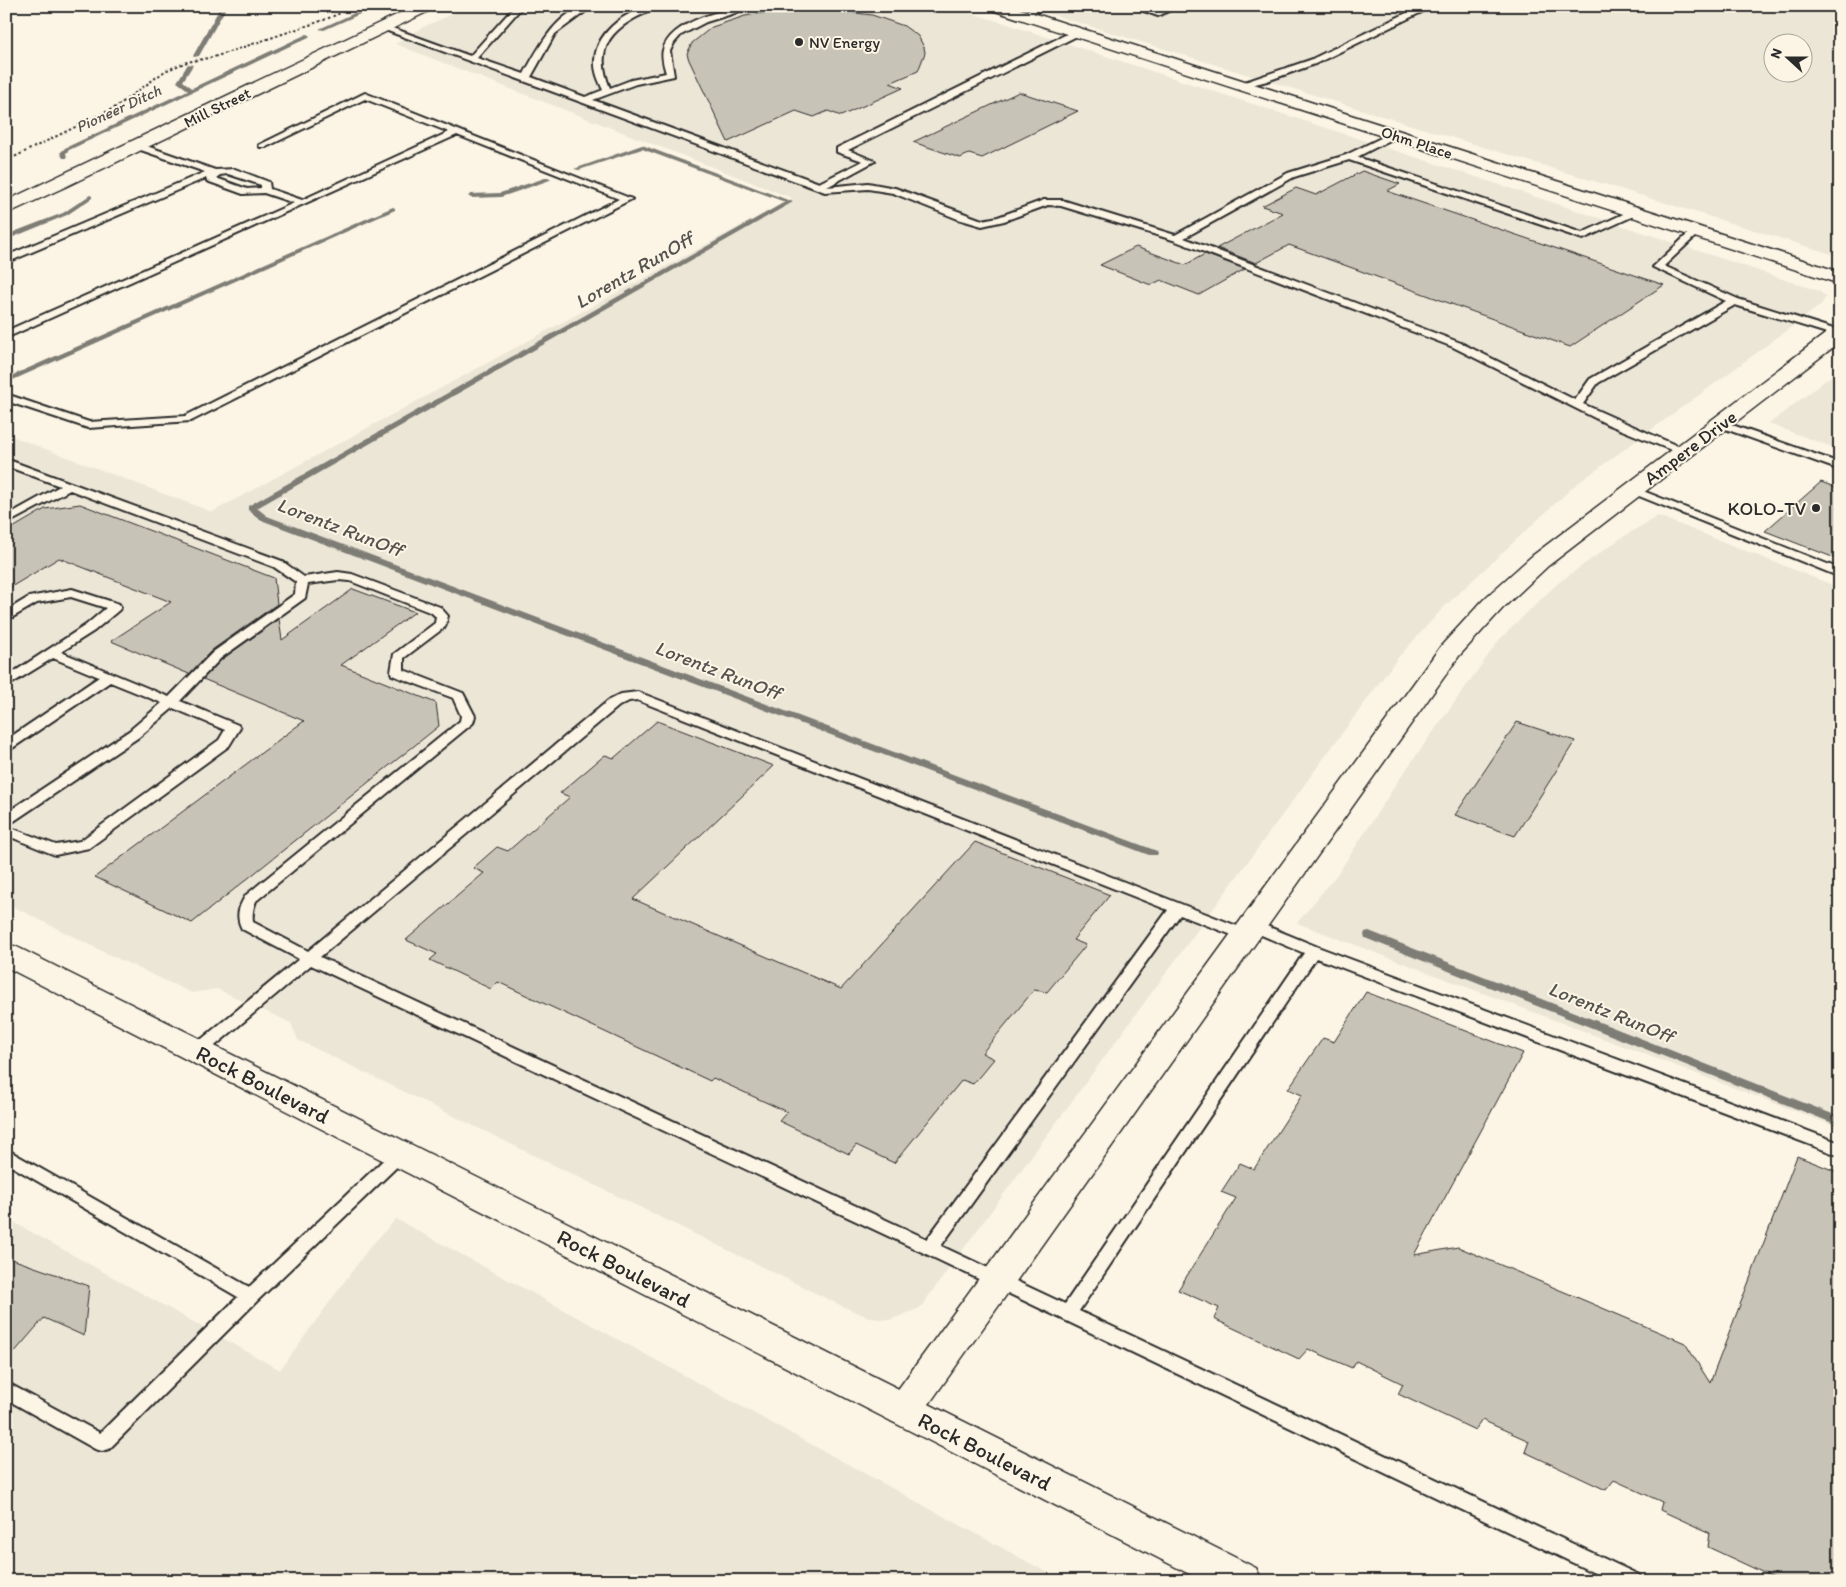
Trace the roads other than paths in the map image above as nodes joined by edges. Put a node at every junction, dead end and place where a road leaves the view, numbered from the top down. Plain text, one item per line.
1 (428, 6) edge
2 (520, 6) edge
3 (590, 6) edge
4 (654, 6) edge
5 (754, 6) edge
6 (831, 6) edge
7 (854, 6) edge
8 (994, 6) edge
9 (1045, 6) edge
10 (1134, 6) edge
11 (1175, 6) edge
12 (1428, 6) edge
13 (1434, 6) edge
14 (1452, 6) edge
15 (1022, 15) junction
16 (380, 27) junction
17 (1076, 33) junction
18 (472, 59) junction
19 (526, 78) junction
20 (1240, 85) junction
21 (607, 91) junction
22 (584, 100) junction
23 (456, 132) junction
24 (1393, 135) junction
25 (263, 145) dead end
26 (138, 146) junction
27 (1349, 157) junction
28 (215, 172) junction
29 (819, 187) junction
30 (265, 190) junction
31 (302, 203) junction
32 (6, 208) edge
33 (1635, 212) junction
34 (1695, 232) junction
35 (1176, 238) junction
36 (6, 260) edge
37 (1840, 278) edge
38 (1734, 301) junction
39 (1839, 333) edge
40 (6, 335) edge
41 (6, 397) edge
42 (1577, 405) junction
43 (1721, 424) junction
44 (1685, 452) junction
45 (6, 462) edge
46 (1840, 467) edge
47 (68, 486) junction
48 (1633, 490) junction
49 (6, 520) edge
50 (1840, 573) edge
51 (302, 581) junction
52 (6, 616) edge
53 (52, 653) junction
54 (108, 677) junction
55 (6, 683) edge
56 (171, 703) junction
57 (6, 746) edge
58 (6, 820) edge
59 (6, 830) edge
60 (1177, 909) junction
61 (1248, 930) junction
62 (1313, 951) junction
63 (6, 954) edge
64 (310, 958) junction
65 (198, 1051) junction
66 (1840, 1150) edge
67 (400, 1154) junction
68 (6, 1155) edge
69 (930, 1248) junction
70 (998, 1280) junction
71 (251, 1296) junction
72 (1068, 1313) junction
73 (6, 1390) edge
74 (904, 1410) junction
75 (1242, 1581) edge
76 (1632, 1581) edge

1 - 16 street, Mill Street
2 - 18 lane
3 - 19 lane
4 - 21 lane
5 - 21 lane
6 - 7 lane
8 - 15 street, Ohm Place
9 - 15 lane
10 - 11 lane
12 - 20 lane
13 - 14 lane
15 - 17 street, Ohm Place
16 - 18 lane
16 - 26 street, Mill Street
17 - 20 street, Ohm Place
17 - 29 lane
18 - 19 lane
19 - 22 lane
20 - 24 street, Ohm Place
21 - 22 lane
22 - 29 lane
23 - 25 lane
23 - 31 lane
23 - 41 lane
24 - 27 lane
24 - 33 street, Ohm Place
26 - 28 lane
26 - 32 street, Mill Street
27 - 33 lane
27 - 35 lane
28 - 30 lane
28 - 30 lane
28 - 36 lane
29 - 35 lane
30 - 31 lane
31 - 40 lane
33 - 34 street, Ohm Place
34 - 37 street, Ohm Place
34 - 38 lane
35 - 42 lane
38 - 39 lane
38 - 42 lane
39 - 43 street, Ampere Drive
42 - 44 lane
43 - 44 street, Ampere Drive
43 - 46 lane
44 - 48 street, Ampere Drive
45 - 47 lane
47 - 49 lane
47 - 51 lane
48 - 50 lane
48 - 61 street, Ampere Drive
51 - 56 lane
51 - 64 lane
52 - 53 lane
53 - 54 lane
53 - 55 lane
54 - 56 lane
54 - 57 lane
56 - 58 lane
56 - 59 lane
60 - 61 lane
60 - 64 lane
60 - 69 lane
61 - 62 lane
61 - 70 street, Ampere Drive
62 - 66 lane
62 - 72 lane
63 - 65 street, Rock Boulevard
64 - 65 lane
64 - 69 lane
65 - 67 street, Rock Boulevard
67 - 71 lane
67 - 74 street, Rock Boulevard
68 - 71 lane
69 - 70 lane
70 - 72 lane
70 - 74 street, Ampere Drive
71 - 73 lane
72 - 76 lane
74 - 75 street, Rock Boulevard

